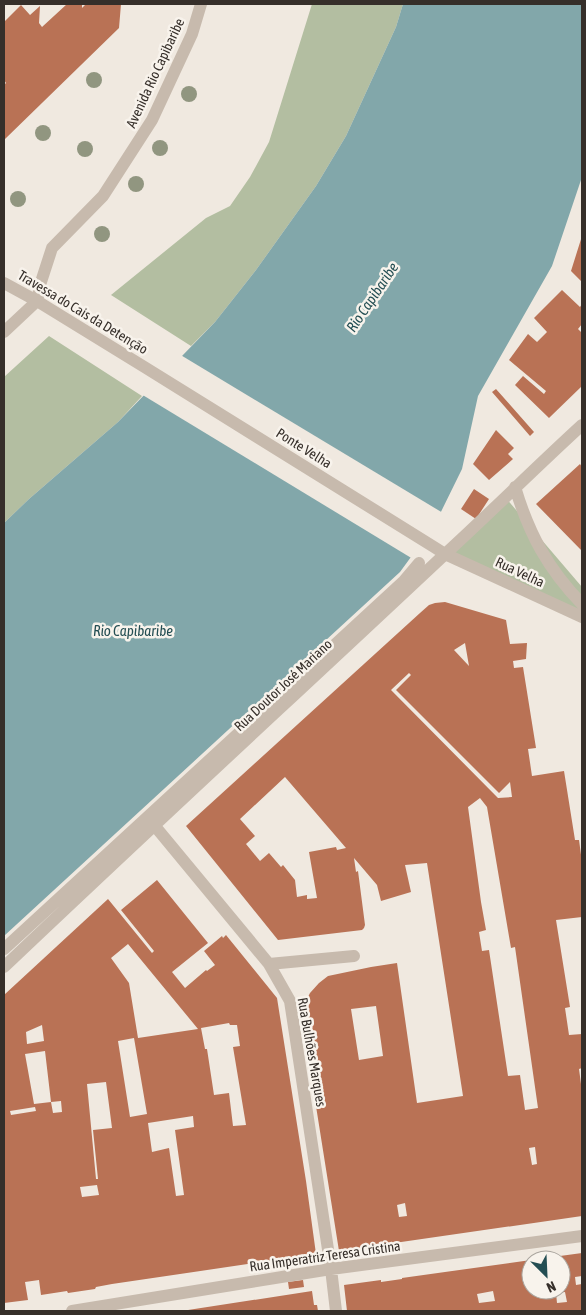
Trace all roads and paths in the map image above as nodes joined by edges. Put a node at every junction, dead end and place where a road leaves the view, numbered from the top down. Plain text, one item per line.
1 (201, 4) edge
2 (4, 283) edge
3 (37, 301) junction
4 (4, 332) edge
5 (146, 368) joint
6 (582, 425) edge
7 (515, 487) junction
8 (445, 554) junction
9 (419, 563) dead end
10 (582, 604) edge
11 (582, 617) edge
12 (154, 825) junction
13 (4, 949) edge
14 (354, 956) dead end
15 (269, 964) junction
16 (4, 967) edge
17 (582, 1236) edge
18 (331, 1269) junction
19 (72, 1311) edge
20 (336, 1311) edge

1 - 3 street, Avenida Rio Capibaribe
2 - 3 street, Travessa do Cais da Detenção
3 - 4 street
3 - 5 street, Travessa do Cais da Detenção
5 - 8 street, Ponte Velha
6 - 7 street, Rua Doutor José Mariano
7 - 8 street, Rua Doutor José Mariano
7 - 10 street
8 - 11 street, Rua Velha
8 - 12 street, Rua Doutor José Mariano
9 - 13 street
12 - 15 street, Rua Bulhões Marques
12 - 16 street, Rua Doutor José Mariano
14 - 15 street
15 - 18 street, Rua Bulhões Marques
17 - 18 street, Rua Imperatriz Teresa Cristina
18 - 19 street, Rua Imperatriz Teresa Cristina
18 - 20 street, Rua Bulhões Marques

